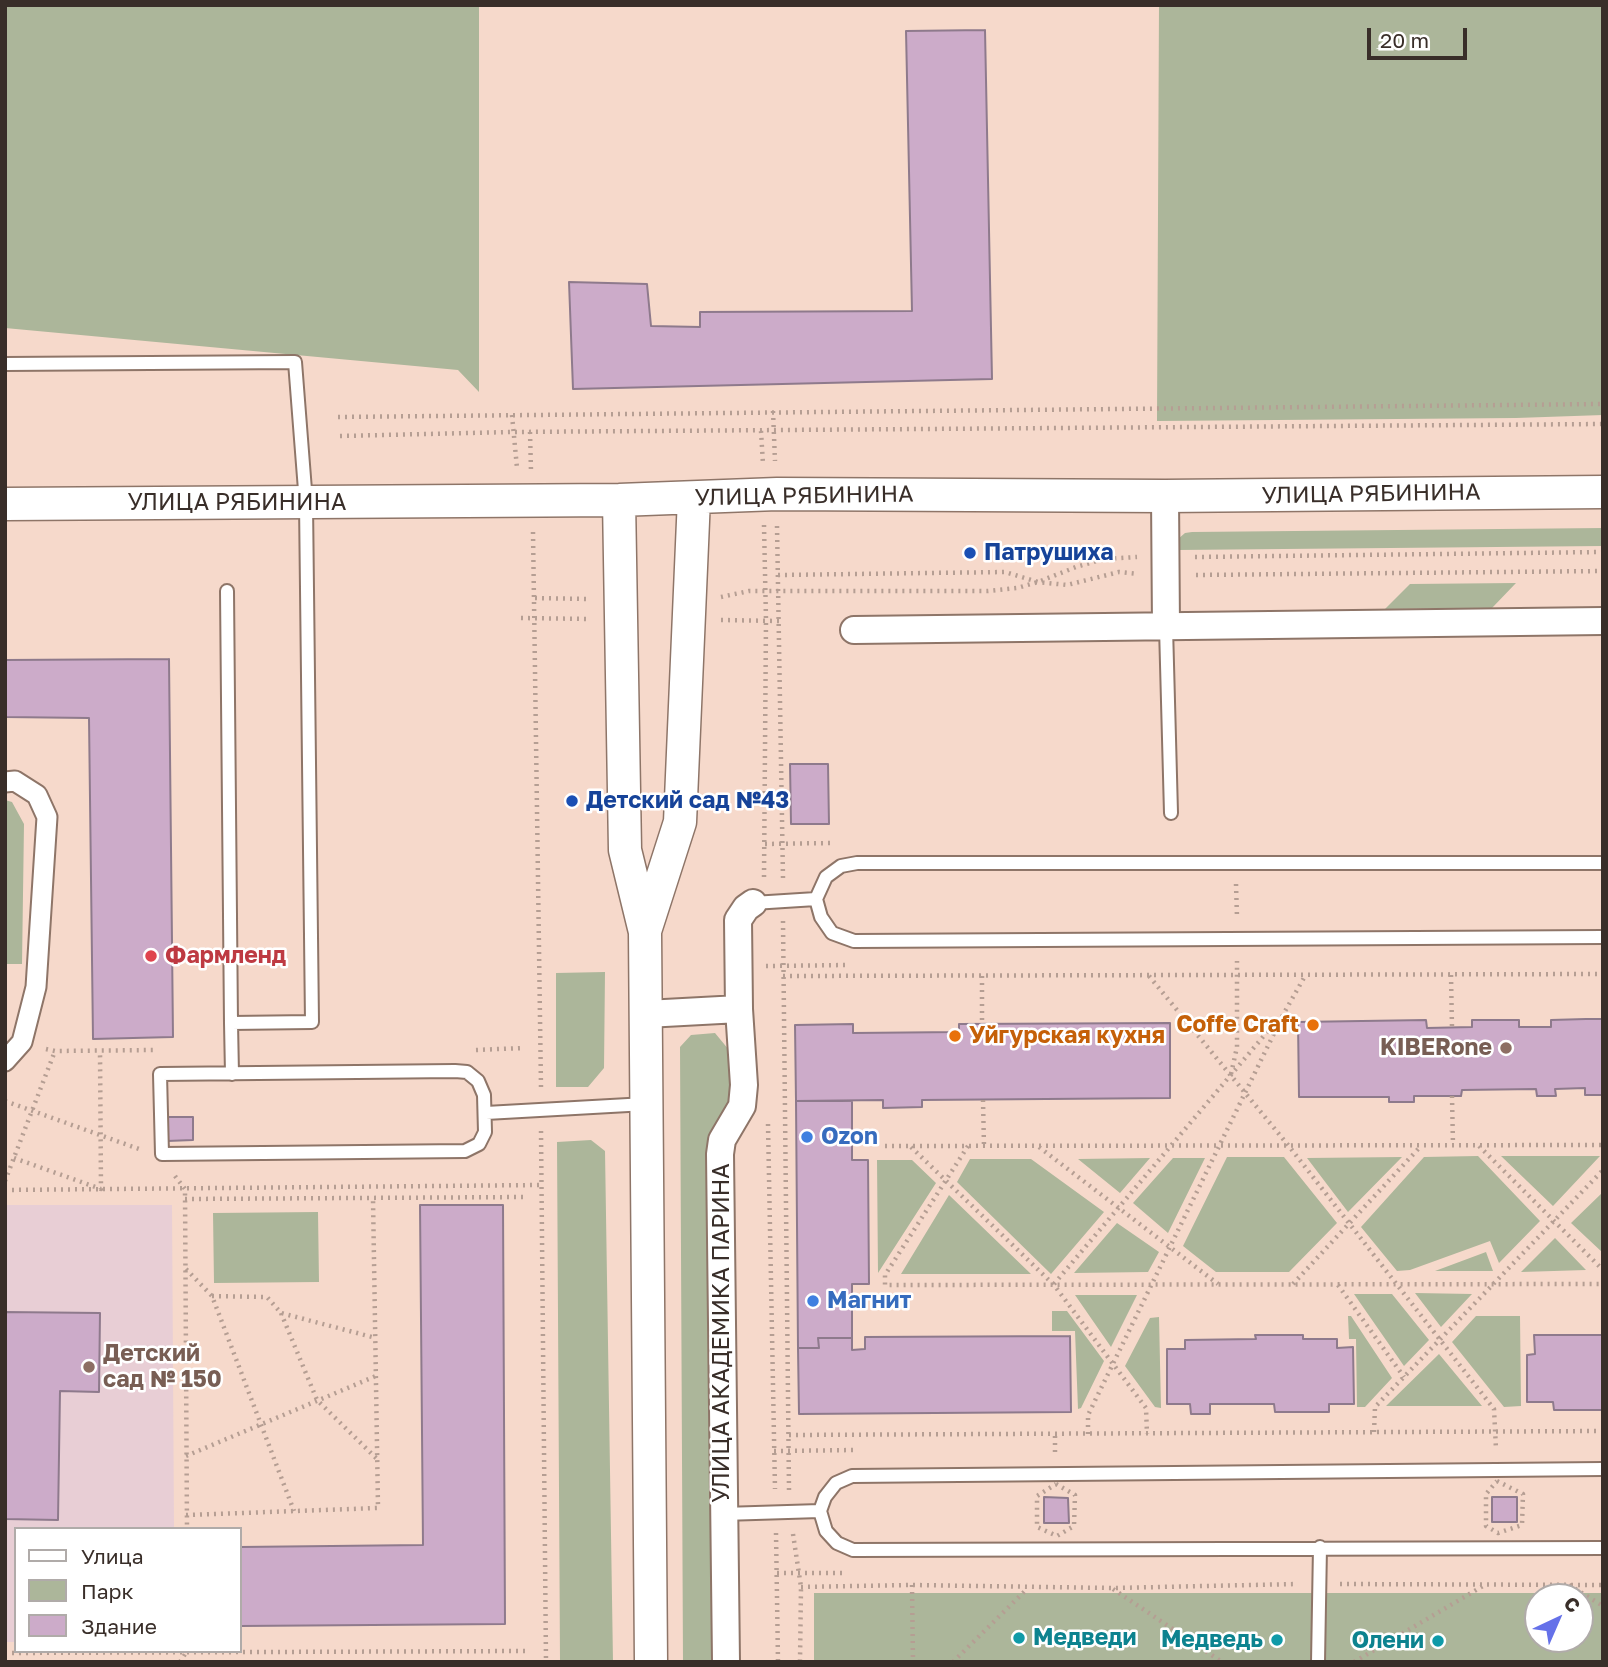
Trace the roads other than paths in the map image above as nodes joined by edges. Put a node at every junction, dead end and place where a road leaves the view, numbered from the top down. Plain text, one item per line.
1 (5, 364) edge
2 (1603, 492) edge
3 (1165, 496) junction
4 (694, 498) junction
5 (619, 500) junction
6 (306, 503) junction
7 (5, 504) edge
8 (227, 591) dead end
9 (1603, 621) edge
10 (1166, 626) junction
11 (854, 630) dead end
12 (5, 782) edge
13 (1171, 813) dead end
14 (1603, 863) edge
15 (816, 900) junction
16 (758, 902) joint
17 (645, 932) junction
18 (1603, 937) edge
19 (739, 1009) junction
20 (646, 1014) junction
21 (231, 1023) junction
22 (5, 1061) edge
23 (232, 1074) junction
24 (647, 1104) junction
25 (486, 1113) junction
26 (1603, 1469) edge
27 (820, 1511) junction
28 (723, 1514) junction
29 (1320, 1547) junction
30 (1603, 1548) edge
31 (651, 1662) edge
32 (726, 1662) edge
33 (1318, 1662) edge

1 - 6 lane
2 - 3 street, УЛИЦА РЯБИНИНА
3 - 4 street, УЛИЦА РЯБИНИНА
3 - 10 street
4 - 5 street, УЛИЦА РЯБИНИНА
4 - 17 street
5 - 6 street, УЛИЦА РЯБИНИНА
5 - 17 street
6 - 7 street, УЛИЦА РЯБИНИНА
6 - 21 lane
8 - 21 lane
9 - 10 street
10 - 11 street
10 - 13 lane
12 - 22 street
14 - 15 lane
15 - 16 lane
15 - 18 lane
16 - 19 street, УЛИЦА АКАДЕМИКА ПАРИНА
17 - 20 street
19 - 20 street
19 - 28 street, УЛИЦА АКАДЕМИКА ПАРИНА
20 - 24 street
21 - 23 lane
23 - 25 lane
23 - 25 lane
24 - 25 lane
24 - 31 street
26 - 27 lane
27 - 28 lane
27 - 29 lane
28 - 32 street, УЛИЦА АКАДЕМИКА ПАРИНА
29 - 30 lane
29 - 33 lane

